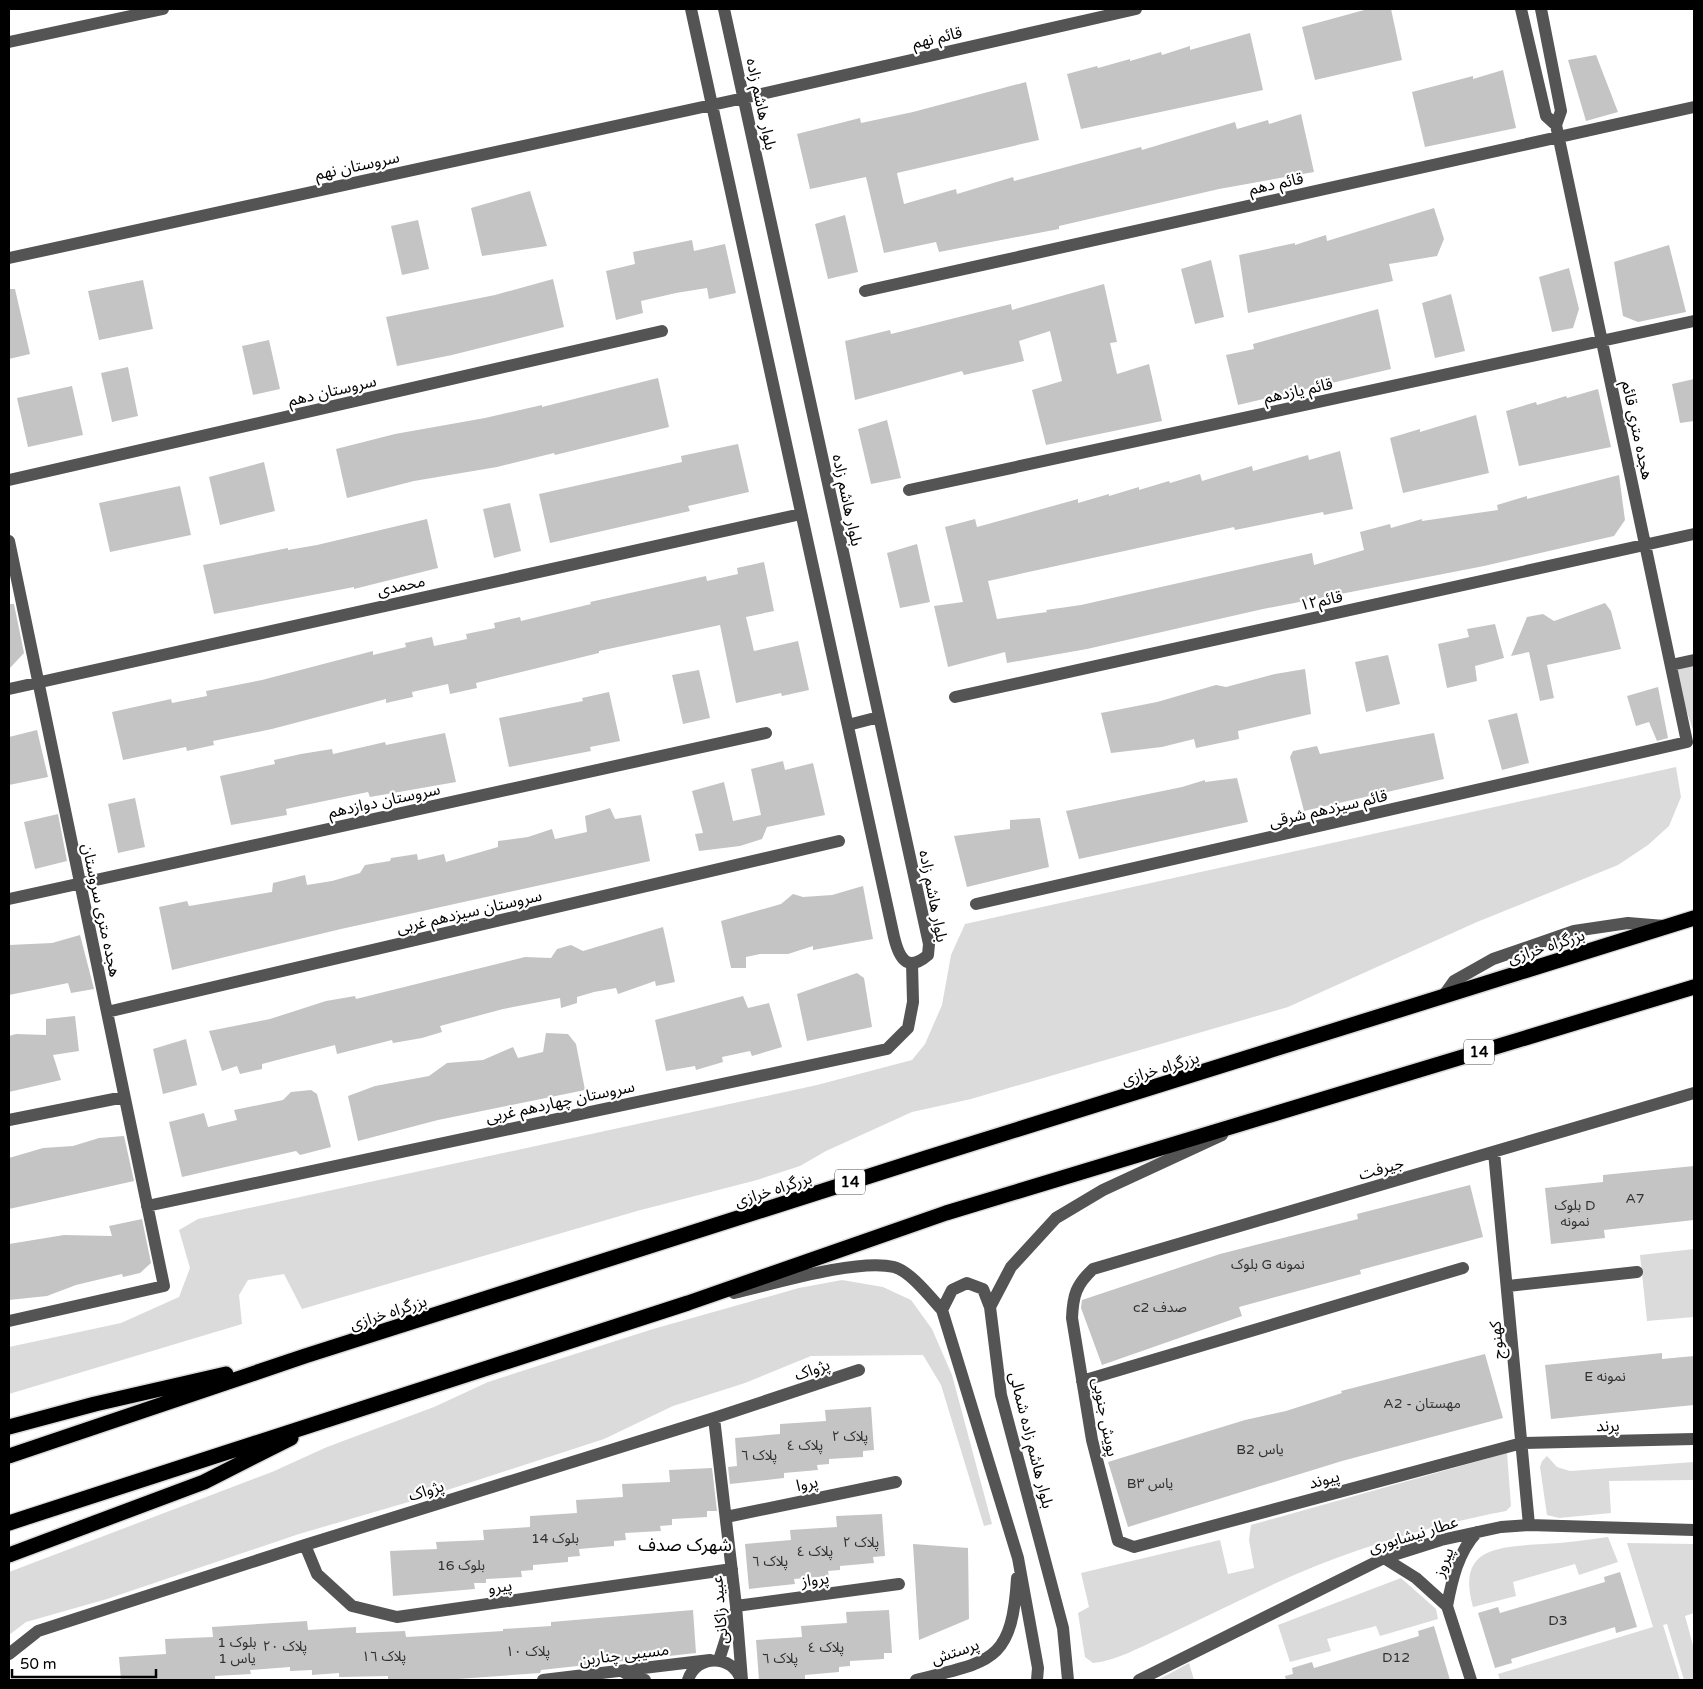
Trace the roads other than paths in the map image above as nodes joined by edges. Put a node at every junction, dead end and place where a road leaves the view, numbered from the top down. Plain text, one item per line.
1 (163, 9) edge
2 (691, 9) edge
3 (724, 9) edge
4 (1136, 9) edge
5 (1520, 9) edge
6 (1541, 9) edge
7 (9, 42) edge
8 (744, 98) junction
9 (712, 105) junction
10 (1694, 107) edge
11 (1556, 124) junction
12 (1559, 137) junction
13 (9, 258) edge
14 (865, 291) dead end
15 (1694, 321) edge
16 (662, 332) dead end
17 (1602, 341) junction
18 (9, 480) edge
19 (909, 490) dead end
20 (801, 514) junction
21 (1694, 534) edge
22 (9, 541) edge
23 (1645, 545) junction
24 (1694, 660) edge
25 (1671, 665) junction
26 (38, 682) junction
27 (9, 689) edge
28 (955, 697) dead end
29 (879, 717) junction
30 (848, 725) junction
31 (766, 733) dead end
32 (1687, 742) joint
33 (839, 841) dead end
34 (80, 883) junction
35 (9, 899) edge
36 (976, 904) dead end
37 (1694, 918) edge
38 (1666, 926) junction
39 (912, 963) junction
40 (1694, 987) edge
41 (1442, 998) junction
42 (107, 1012) junction
43 (1694, 1094) edge
44 (124, 1097) junction
45 (1263, 1116) junction
46 (9, 1120) edge
47 (1494, 1152) junction
48 (147, 1206) junction
49 (1463, 1268) dead end
50 (1637, 1272) dead end
51 (1080, 1281) joint
52 (1508, 1286) junction
53 (688, 1303) junction
54 (990, 1307) junction
55 (942, 1310) junction
56 (9, 1320) edge
57 (305, 1356) junction
58 (859, 1370) dead end
59 (1082, 1381) junction
60 (336, 1416) junction
61 (714, 1418) junction
62 (9, 1427) edge
63 (1694, 1440) edge
64 (1522, 1443) junction
65 (9, 1456) edge
66 (896, 1482) dead end
67 (726, 1517) junction
68 (9, 1523) edge
69 (1529, 1525) junction
70 (1694, 1530) edge
71 (1478, 1532) junction
72 (305, 1544) junction
73 (1134, 1547) joint
74 (9, 1555) edge
75 (1018, 1558) junction
76 (1384, 1558) junction
77 (732, 1569) junction
78 (899, 1584) dead end
79 (736, 1606) junction
80 (1447, 1606) junction
81 (9, 1654) edge
82 (714, 1660) junction
83 (623, 1672) junction
84 (543, 1680) edge
85 (645, 1680) edge
86 (688, 1680) edge
87 (741, 1680) edge
88 (916, 1680) edge
89 (1038, 1680) edge
90 (1068, 1680) edge
91 (1138, 1680) edge
92 (1470, 1680) edge

1 - 7 street
2 - 9 street
3 - 8 street, بلوار هاشم زاده
4 - 8 street, قائم نهم
5 - 11 street, هجده متری قائم
6 - 11 street, هجده متری قائم
8 - 9 street, قائم نهم
8 - 29 street, بلوار هاشم زاده
9 - 13 street, سروستان نهم
9 - 20 street
10 - 12 street, قائم دهم
11 - 12 street, هجده متری قائم
12 - 14 street, قائم دهم
12 - 17 street, هجده متری قائم
15 - 17 street, قائم یازدهم
16 - 18 street, سروستان دهم
17 - 19 street, قائم یازدهم
17 - 23 street, هجده متری قائم
20 - 26 street, محمدی
20 - 30 street
21 - 23 street, قائم۱۲
22 - 26 street, هجده متری سروستان
23 - 25 street, هجده متری قائم
23 - 28 street, قائم۱۲
24 - 25 street
25 - 32 street, هجده متری قائم
26 - 27 street, محمدی
26 - 34 street, هجده متری سروستان
29 - 30 street
29 - 39 street, بلوار هاشم زاده
30 - 39 street
31 - 34 street, سروستان دوازدهم
32 - 36 street, قائم سیزدهم شرقی
33 - 42 street, سروستان سیزدهم غربی
34 - 35 street, سروستان دوازدهم
34 - 42 street, هجده متری سروستان
37 - 38 highway, بزرگراه خرازی / 14
38 - 41 highway, بزرگراه خرازی / 14
38 - 41 street
39 - 48 street, سروستان چهاردهم غربی
40 - 45 highway, 14
41 - 57 highway, بزرگراه خرازی / 14
42 - 44 street, هجده متری سروستان
43 - 47 street, جيرفت
44 - 46 street
44 - 48 street, هجده متری سروستان
45 - 53 highway, 14
45 - 54 street
47 - 51 street, جيرفت
47 - 52 street, كهنوج
48 - 56 street, هجده متری سروستان
49 - 59 street
50 - 52 street
51 - 59 street, پویش جنوبی
52 - 64 street, كهنوج
53 - 55 street
53 - 60 highway, 14
54 - 55 street
54 - 90 street, بلوار هاشم زاده شمالی
55 - 75 street
57 - 62 highway
57 - 65 highway, بزرگراه خرازی / 14
58 - 61 street, پژواک
59 - 73 street, پویش جنوبی
60 - 68 highway, 14
60 - 74 highway
61 - 67 street, عبید زاکانی
61 - 72 street, پژواک
63 - 64 street, پرند
64 - 69 street, كهنوج
64 - 73 street, پیوند
66 - 67 street, پروا
67 - 77 street, عبید زاکانی
69 - 70 street, عطار نیشابوری
69 - 71 street, عطار نیشابوری
71 - 76 street, عطار نیشابوری
71 - 80 street, پیروز
72 - 77 street, پیرو
72 - 81 street, پژواک
75 - 88 street, پرستش
75 - 89 street
76 - 80 street, پیروز
76 - 91 street, عطار نیشابوری
77 - 79 street, عبید زاکانی
78 - 79 street, پرواز
79 - 82 street
79 - 87 street, عبید زاکانی
80 - 92 street
82 - 83 street, مسیبی چناربن
82 - 86 street
82 - 87 street
83 - 84 street, مسیبی چناربن
83 - 85 street

